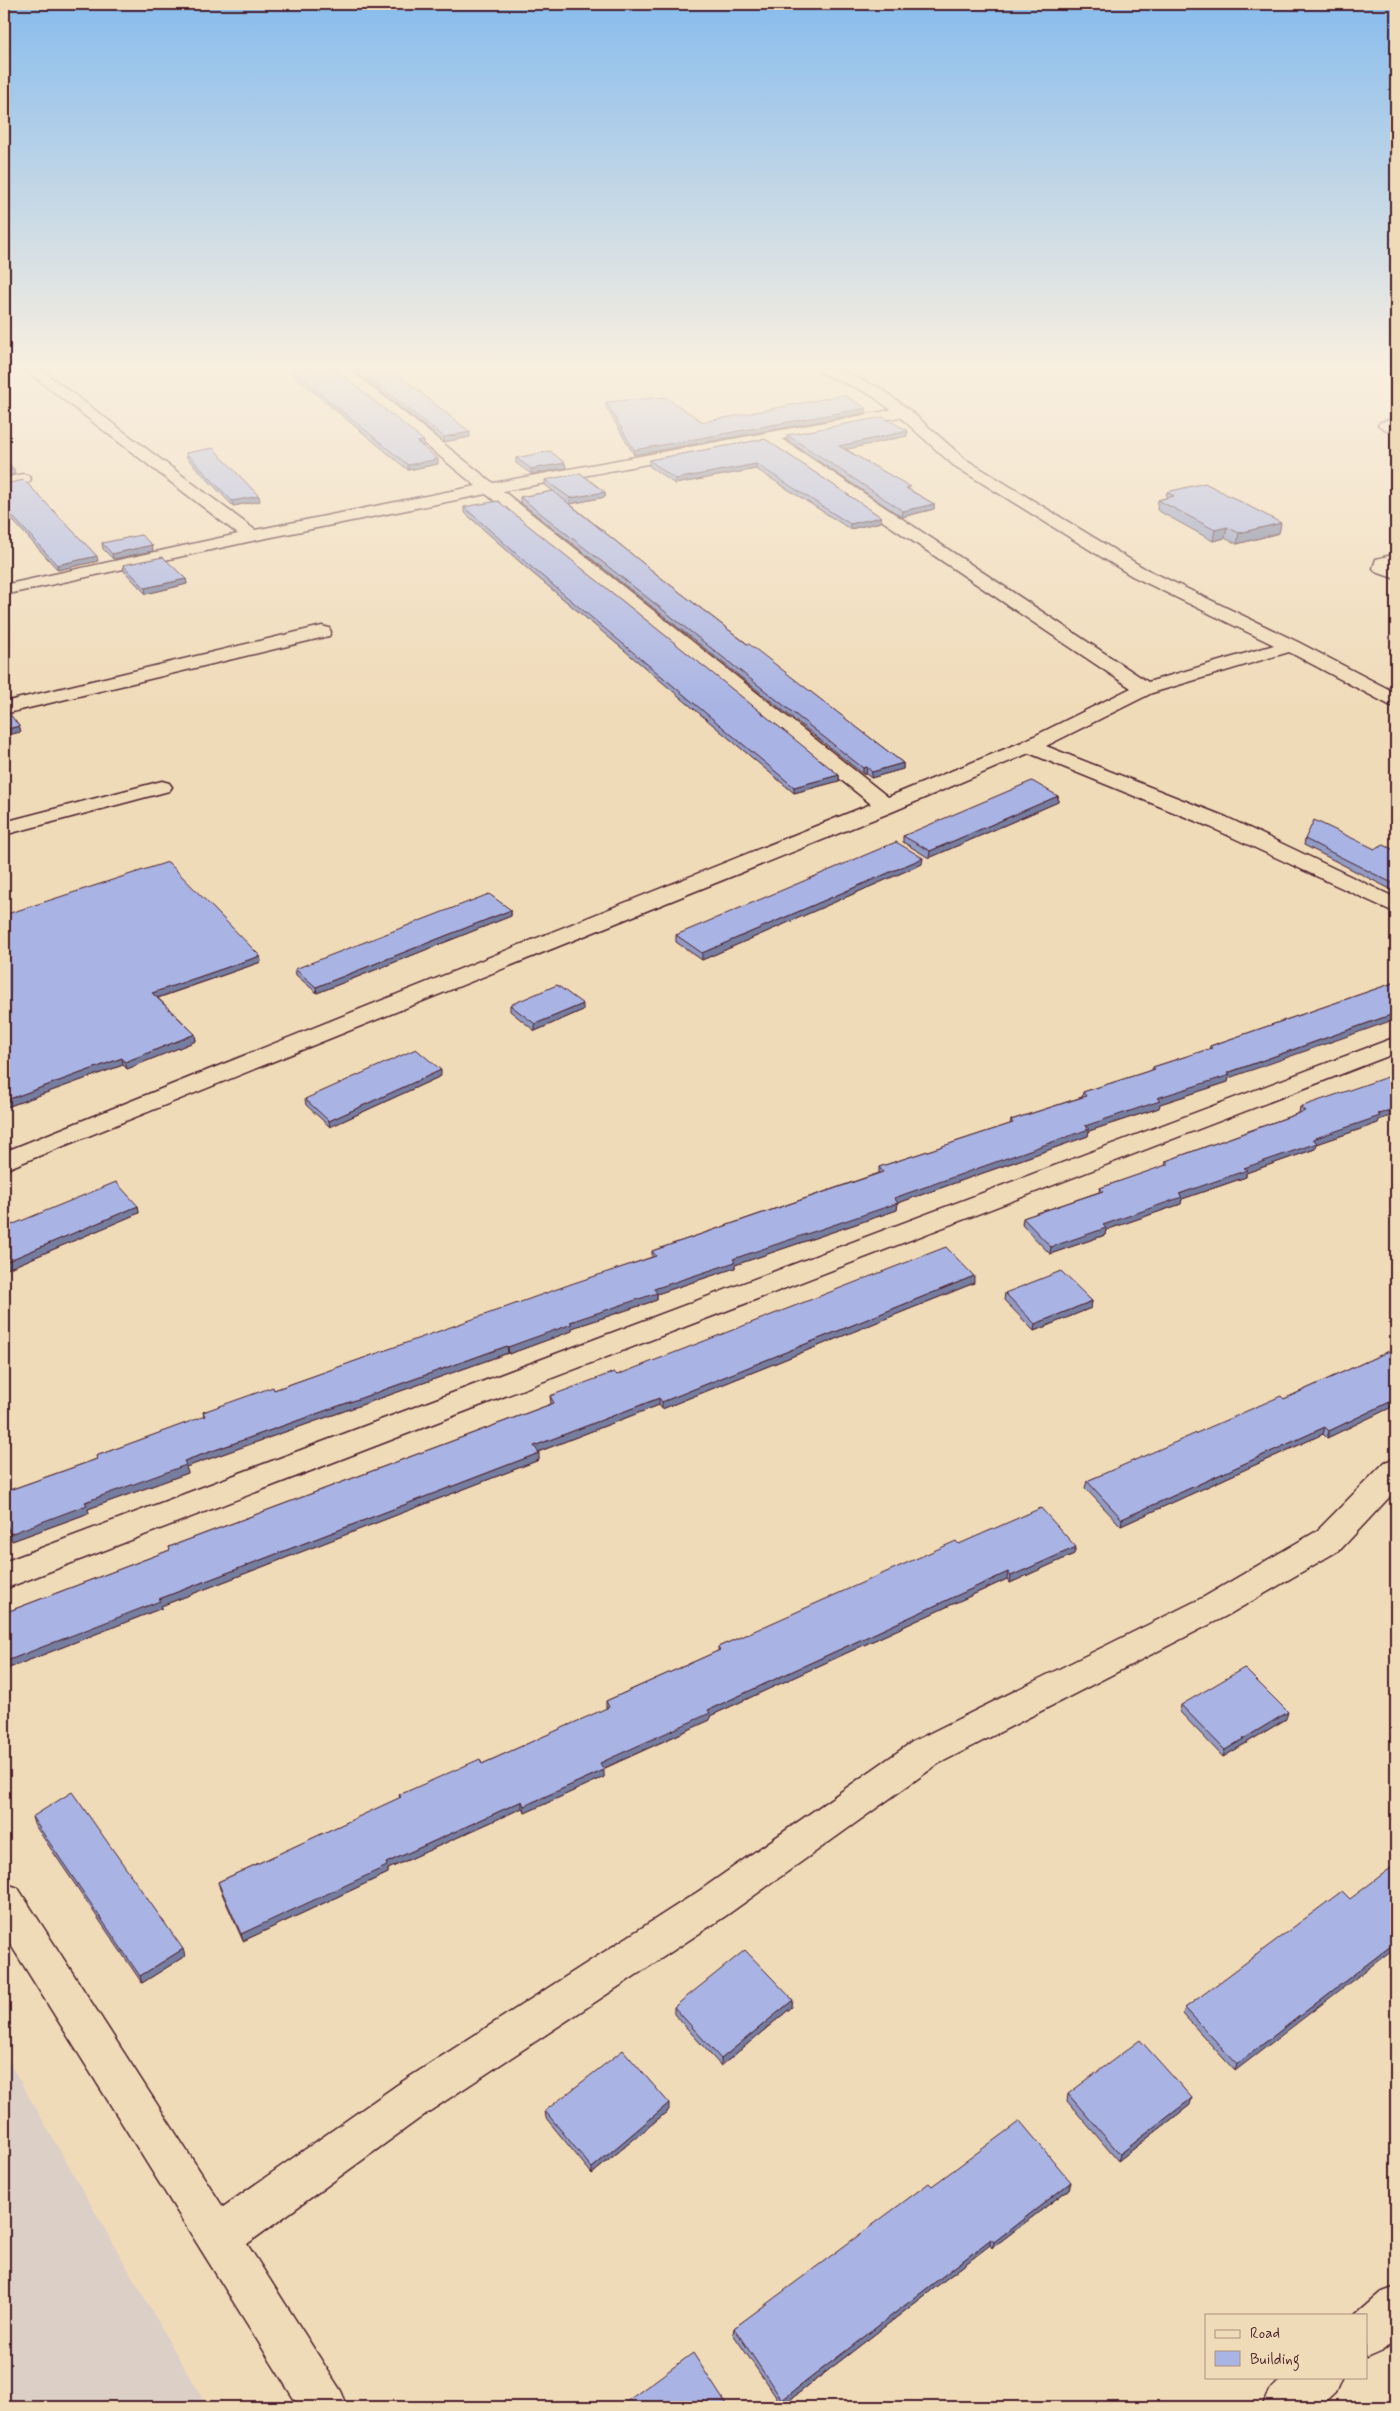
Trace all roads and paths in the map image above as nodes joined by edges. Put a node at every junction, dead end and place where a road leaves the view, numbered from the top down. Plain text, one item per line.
1 (180, 482) edge
2 (478, 482) edge
3 (527, 482) edge
4 (835, 482) edge
5 (991, 482) edge
6 (487, 489) junction
7 (252, 536) junction
8 (1396, 559) edge
9 (1396, 574) edge
10 (4, 590) edge
11 (322, 632) dead end
12 (1291, 646) junction
13 (1145, 689) junction
14 (1396, 701) edge
15 (4, 708) edge
16 (1030, 746) junction
17 (162, 787) dead end
18 (886, 806) junction
19 (4, 829) edge
20 (1396, 906) edge
21 (1396, 1044) edge
22 (4, 1162) edge
23 (1396, 1470) edge
24 (4, 1576) edge
25 (4, 1900) edge
26 (218, 2237) junction
27 (1396, 2309) edge
28 (1368, 2333) edge
29 (1318, 2378) edge
30 (325, 2407) edge
31 (1285, 2407) edge

1 - 7 street
2 - 6 street
3 - 6 street
4 - 13 street
5 - 12 street
6 - 7 street
6 - 18 street
7 - 10 street
8 - 9 street
11 - 15 street
12 - 13 street
12 - 14 street
13 - 16 street
16 - 18 street
16 - 20 street
17 - 19 street
18 - 22 street
21 - 24 street
23 - 26 street
25 - 26 street
26 - 30 street
27 - 28 street
29 - 31 street

